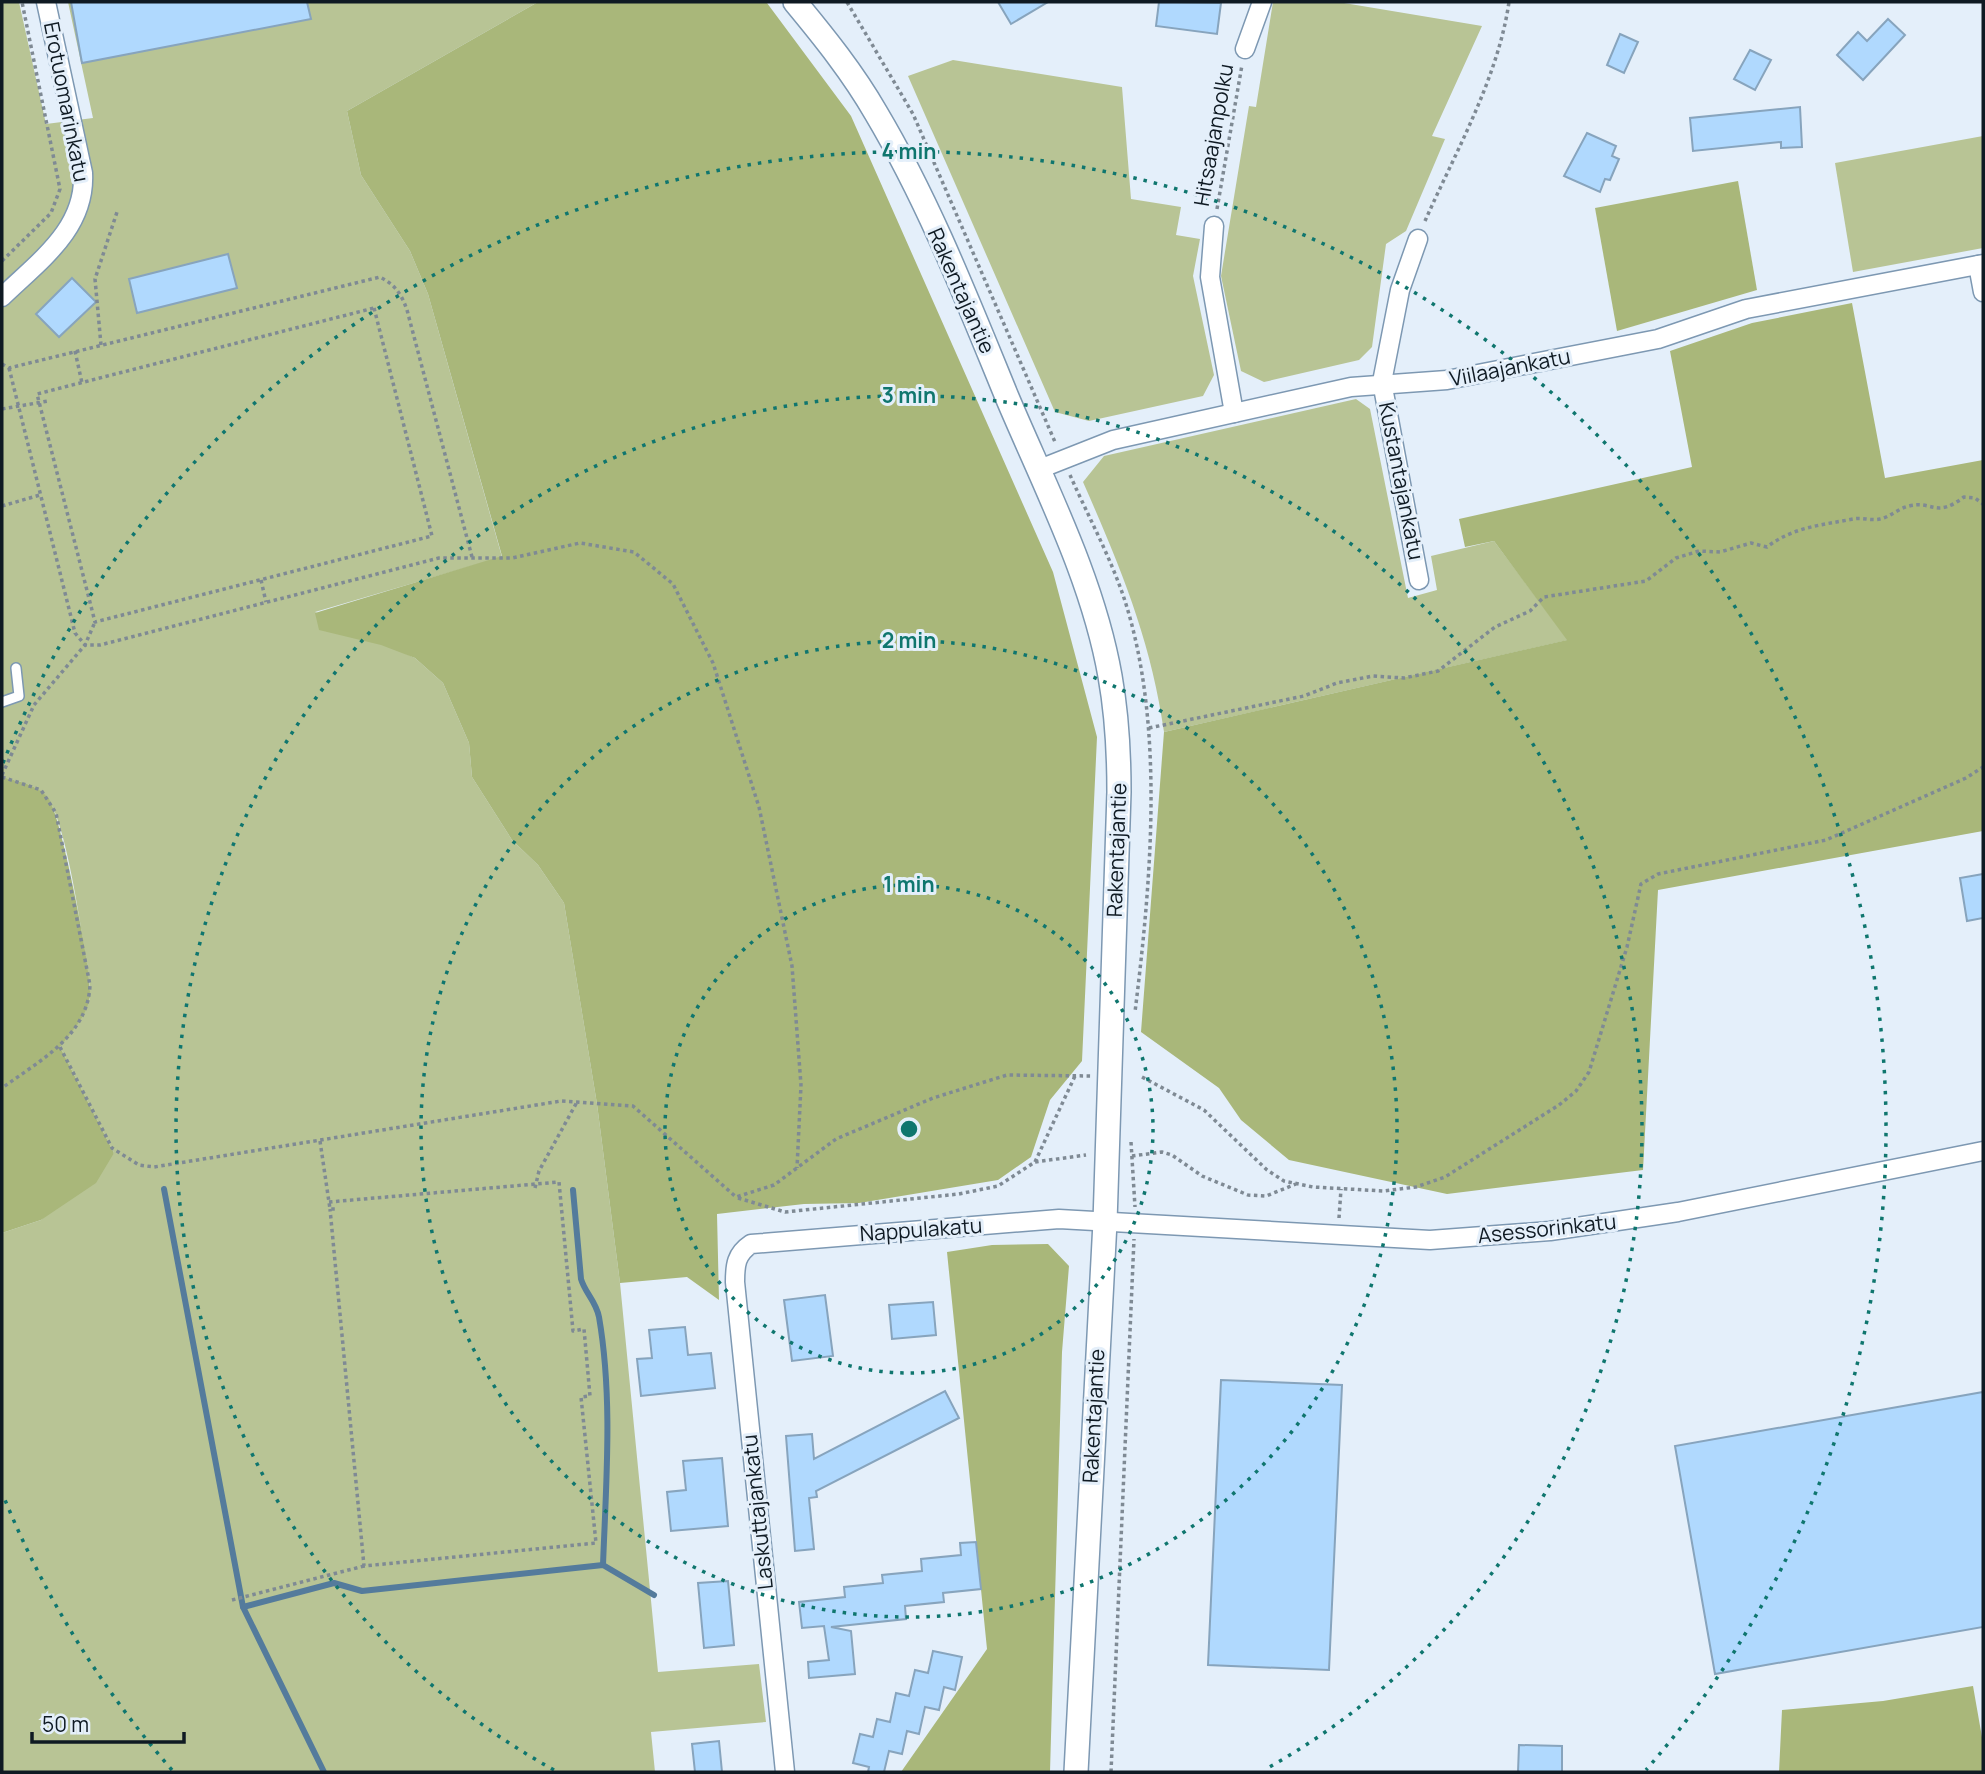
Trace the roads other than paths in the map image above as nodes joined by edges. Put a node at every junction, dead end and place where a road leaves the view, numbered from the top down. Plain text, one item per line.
1 (46, 2) edge
2 (795, 2) edge
3 (1262, 2) edge
4 (1245, 49) road end
5 (1214, 226) road end
6 (1418, 239) road end
7 (1981, 264) edge
8 (1983, 292) edge
9 (2, 297) edge
10 (1382, 383) junction
11 (1234, 413) junction
12 (1037, 470) junction
13 (1419, 580) dead end
14 (16, 668) dead end
15 (2, 702) edge
16 (1983, 1151) edge
17 (1104, 1222) junction
18 (740, 1252) joint
19 (785, 1772) edge
20 (1076, 1772) edge

1 - 9 street, Erotuomarinkatu
2 - 12 street, Rakentajantie
3 - 4 street
5 - 11 street
6 - 10 street
7 - 8 street
7 - 10 street, Viilaajankatu
10 - 11 street, Viilaajankatu
10 - 13 street, Kustantajankatu
11 - 12 street, Viilaajankatu
12 - 17 street, Rakentajantie
14 - 15 lane
16 - 17 street, Asessorinkatu
17 - 18 street, Nappulakatu
17 - 20 street, Rakentajantie
18 - 19 street, Laskuttajankatu

